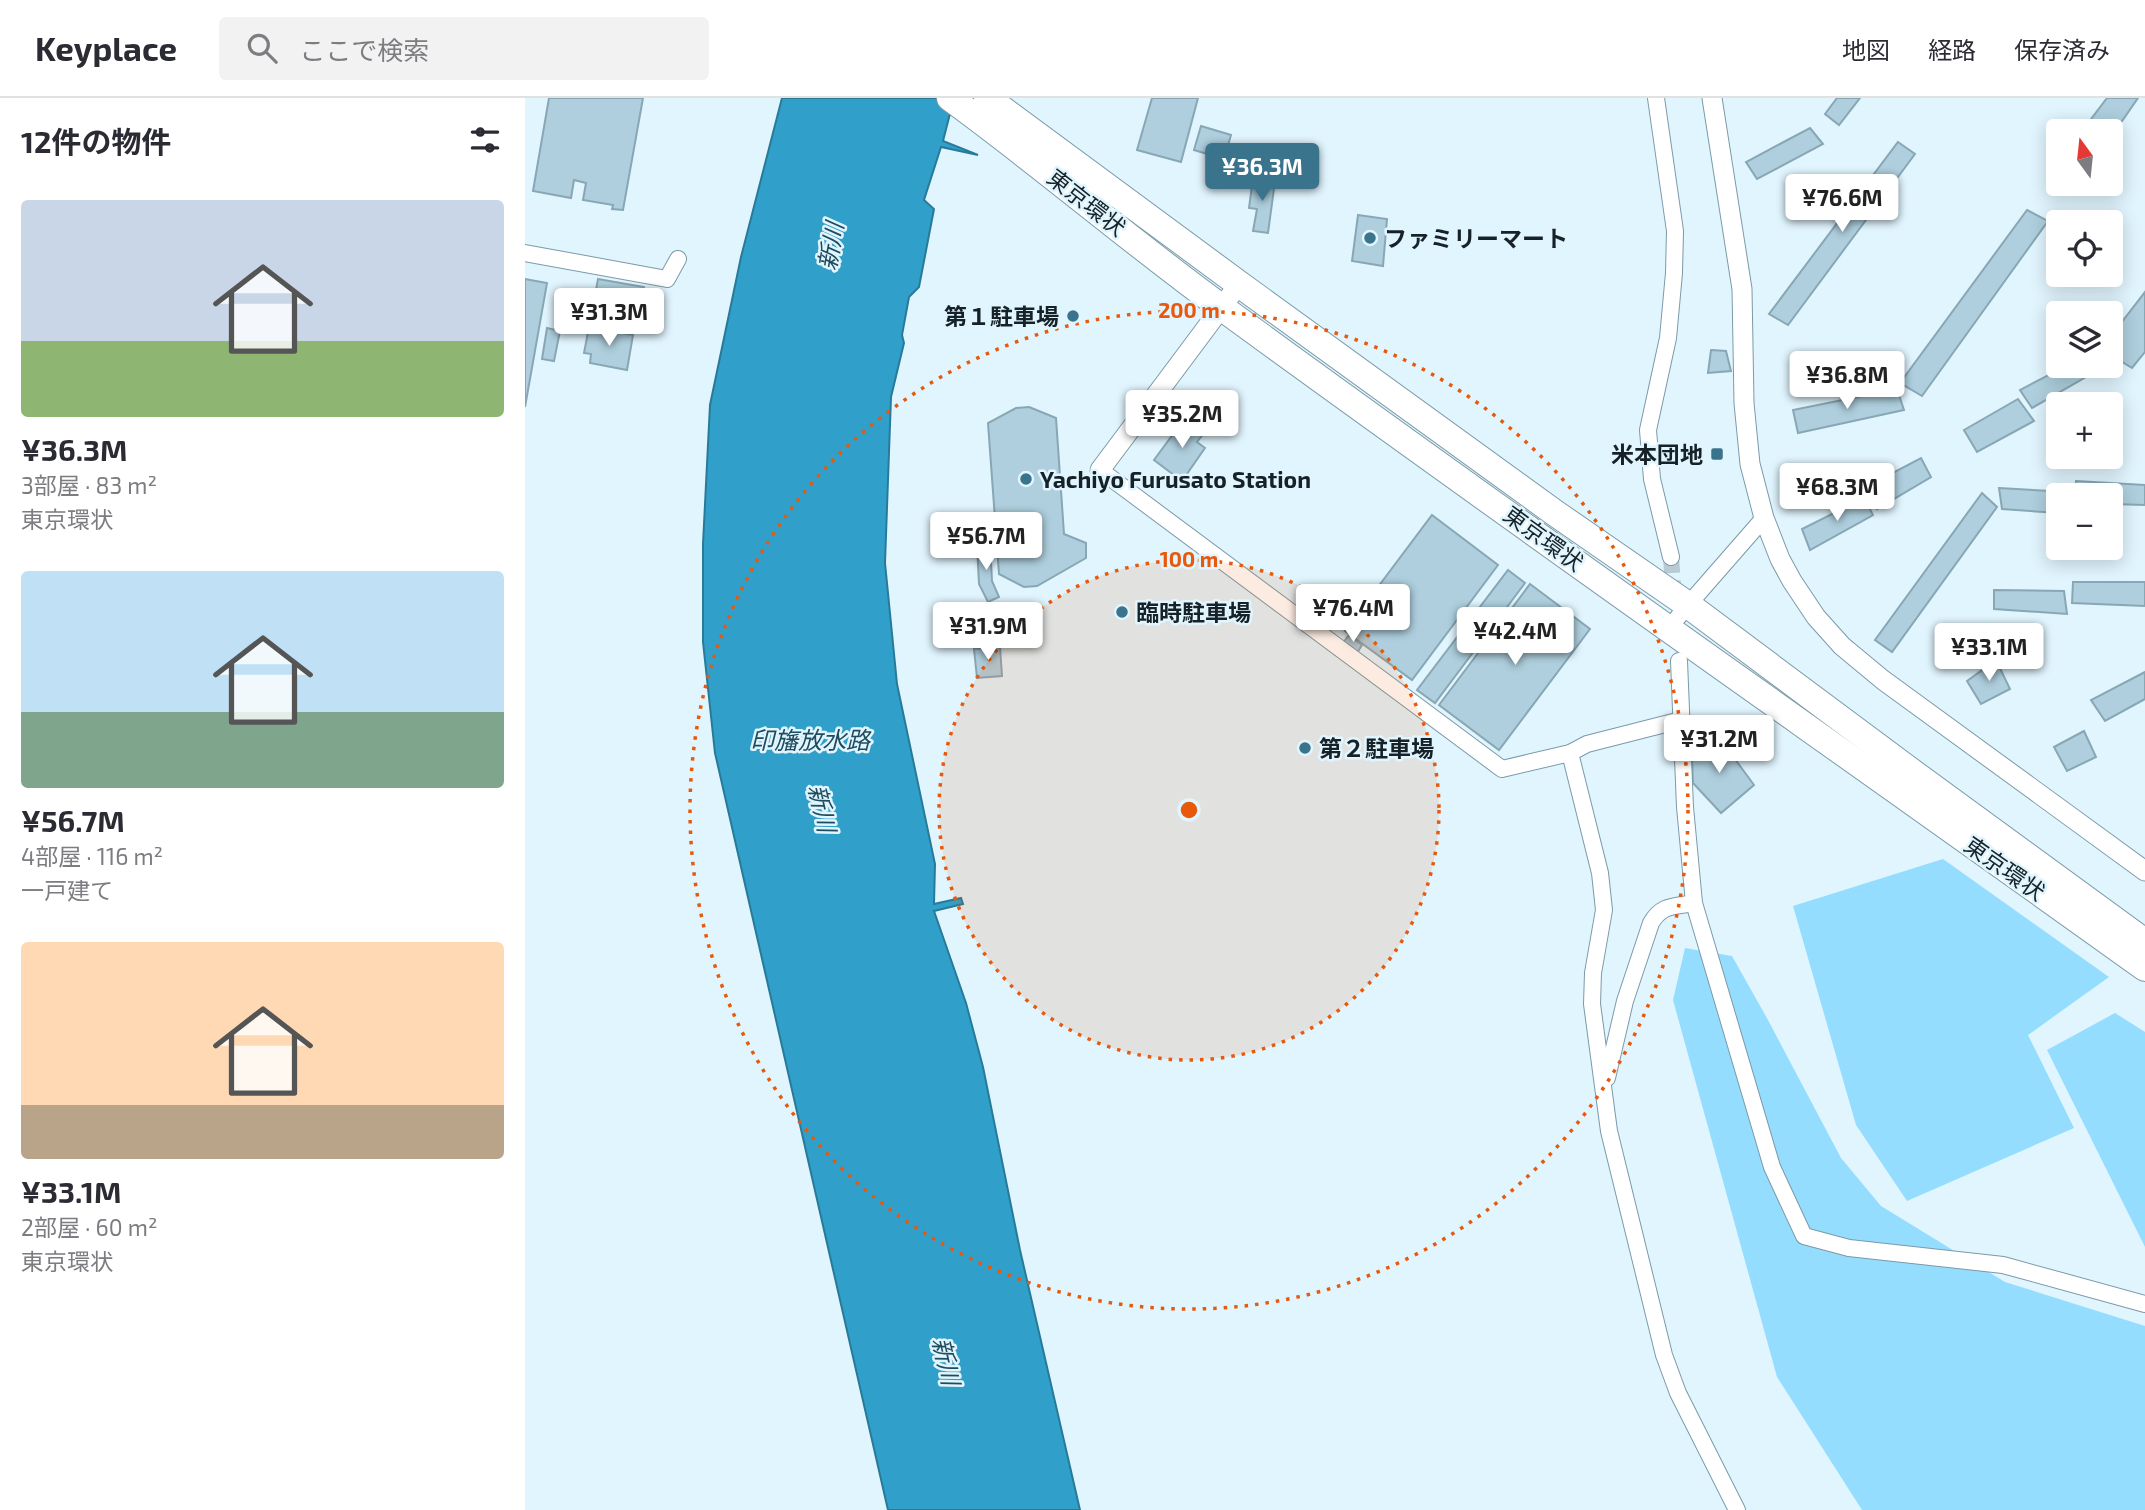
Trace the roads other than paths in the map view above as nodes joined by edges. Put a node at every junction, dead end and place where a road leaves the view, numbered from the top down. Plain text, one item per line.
1 (950, 98) edge
2 (988, 98) edge
3 (1656, 98) edge
4 (1712, 98) edge
5 (1024, 138) junction
6 (525, 253) edge
7 (678, 259) dead end
8 (1239, 284) junction
9 (1222, 308) junction
10 (1100, 470) joint
11 (1764, 518) junction
12 (1671, 557) tunnel mouth
13 (1688, 605) junction
14 (1669, 628) junction
15 (1679, 661) dead end
16 (1681, 720) junction
17 (1570, 752) junction
18 (2145, 871) edge
19 (1694, 903) junction
20 (2145, 942) edge
21 (2145, 968) edge
22 (1605, 1094) junction
23 (2145, 1304) edge
24 (1737, 1510) edge

1 - 5 highway, 東京環状
2 - 5 highway, 東京環状
3 - 12 street
4 - 11 street
5 - 8 highway, 東京環状
5 - 9 highway, 東京環状
6 - 7 street
8 - 9 street
8 - 13 highway, 東京環状
9 - 10 street
9 - 14 highway, 東京環状
10 - 17 street
11 - 13 street
11 - 18 street
13 - 14 street
13 - 20 highway, 東京環状
14 - 21 highway, 東京環状
15 - 16 street
16 - 17 street
16 - 19 street
17 - 22 street
19 - 22 street
19 - 23 street
22 - 24 street

